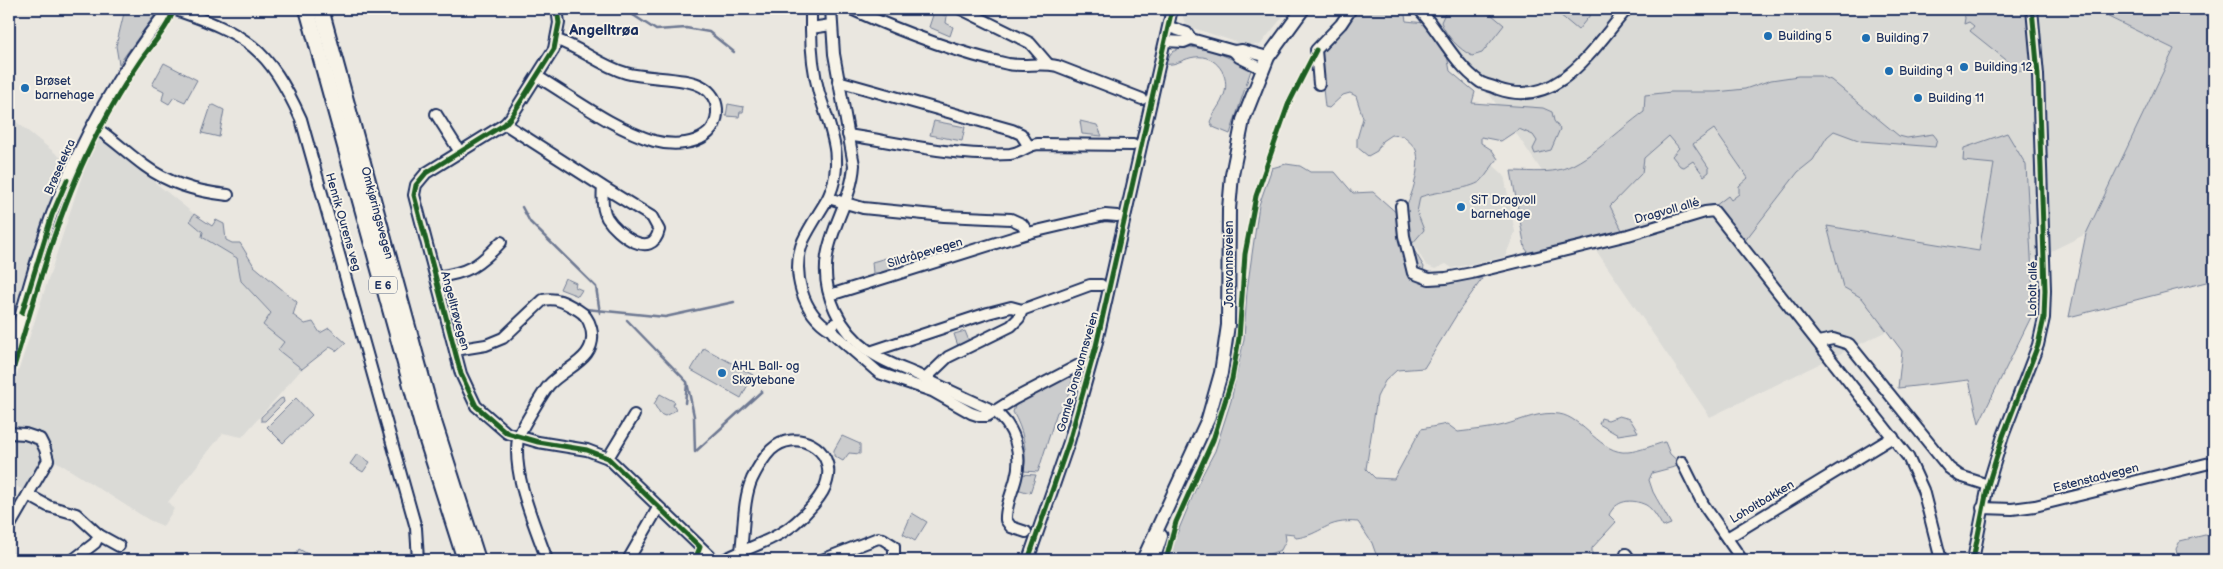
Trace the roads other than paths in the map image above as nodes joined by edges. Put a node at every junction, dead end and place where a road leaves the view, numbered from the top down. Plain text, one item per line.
1 (174, 9) edge
2 (308, 9) edge
3 (321, 9) edge
4 (556, 9) edge
5 (811, 9) edge
6 (831, 9) edge
7 (851, 9) edge
8 (961, 9) edge
9 (1172, 9) edge
10 (1303, 9) edge
11 (1351, 9) edge
12 (1419, 9) edge
13 (1627, 9) edge
14 (2032, 9) edge
15 (831, 25) junction
16 (1169, 27) junction
17 (811, 28) junction
18 (1191, 39) junction
19 (558, 40) junction
20 (1166, 41) junction
21 (1266, 63) junction
22 (1048, 64) junction
23 (538, 77) junction
24 (838, 82) junction
25 (1319, 84) dead end
26 (1142, 99) dead end
27 (436, 114) dead end
28 (505, 124) junction
29 (93, 126) junction
30 (848, 135) junction
31 (1028, 145) junction
32 (1133, 145) dead end
33 (460, 152) junction
34 (603, 187) junction
35 (228, 196) dead end
36 (828, 198) junction
37 (845, 203) junction
38 (1402, 206) dead end
39 (1117, 216) dead end
40 (1028, 233) junction
41 (501, 242) dead end
42 (436, 277) junction
43 (1101, 285) dead end
44 (830, 295) junction
45 (1022, 310) junction
46 (839, 318) junction
47 (831, 330) junction
48 (1818, 342) junction
49 (455, 350) junction
50 (870, 352) junction
51 (9, 356) edge
52 (1081, 364) dead end
53 (925, 379) junction
54 (990, 414) junction
55 (634, 415) dead end
56 (9, 434) edge
57 (518, 437) junction
58 (1893, 437) junction
59 (608, 458) junction
60 (1682, 462) dead end
61 (2214, 462) edge
62 (1988, 485) junction
63 (28, 495) junction
64 (658, 508) junction
65 (1982, 508) junction
66 (1161, 524) junction
67 (9, 527) edge
68 (1026, 532) dead end
69 (100, 535) junction
70 (1727, 538) junction
71 (119, 546) dead end
72 (741, 551) junction
73 (73, 560) edge
74 (418, 560) edge
75 (465, 560) edge
76 (478, 560) edge
77 (546, 560) edge
78 (628, 560) edge
79 (714, 560) edge
80 (724, 560) edge
81 (822, 560) edge
82 (894, 560) edge
83 (1028, 560) edge
84 (1143, 560) edge
85 (1153, 560) edge
86 (1742, 560) edge
87 (1941, 560) edge
88 (1973, 560) edge

1 - 29 street, Brøsetekra
1 - 74 street, Henrik Ourens veg
2 - 75 highway, Omkjøringsvegen / E 6
3 - 76 highway, Omkjøringsvegen / E 6
4 - 19 street, Angelltrøvegen
5 - 17 street
6 - 15 street
7 - 22 street
8 - 22 street
9 - 16 street, Gamle Jonsvannsveien
10 - 21 main road, Jonsvannsveien
11 - 25 street
12 - 13 street
14 - 62 street, Loholt allé
15 - 17 street
15 - 24 street
16 - 18 street
16 - 20 street, Gamle Jonsvannsveien
17 - 36 street
18 - 20 street
18 - 21 street
19 - 23 street, Angelltrøvegen
19 - 23 street
20 - 83 street, Gamle Jonsvannsveien
21 - 66 main road, Jonsvannsveien
22 - 26 street
23 - 28 street, Angelltrøvegen
24 - 30 street
24 - 31 street
27 - 33 street
28 - 33 street, Angelltrøvegen
28 - 34 street
29 - 35 street
29 - 51 street, Brøsetekra
30 - 31 street
30 - 37 street
31 - 32 street
33 - 42 street, Angelltrøvegen
34 - 34 street
36 - 37 street, Sildråpevegen
36 - 47 street
37 - 40 street, Sildråpevegen
37 - 44 street
38 - 48 street, Dragvoll allé
39 - 40 street, Sildråpevegen
40 - 44 street, Sildråpevegen
41 - 42 street, Angelltrøvegen
42 - 49 street, Angelltrøvegen
43 - 45 street
44 - 46 street
45 - 50 street
45 - 53 street
46 - 47 street
46 - 50 street
47 - 54 street
48 - 58 street, Dragvoll allé
48 - 62 street
49 - 57 street, Angelltrøvegen
49 - 57 street, Angelltrøvegen
50 - 53 street
52 - 54 street
53 - 54 street
54 - 68 street
55 - 59 street
56 - 63 street
57 - 59 street, Angelltrøvegen
57 - 77 street
58 - 70 street, Loholtbakken
58 - 87 street, Dragvoll allé
59 - 64 street, Angelltrøvegen
60 - 70 street, Loholtbakken
61 - 65 street, Estenstadvegen
62 - 65 street, Loholt allé
63 - 67 street
63 - 69 street
64 - 78 street
64 - 79 street, Angelltrøvegen
65 - 88 street, Loholt allé
66 - 84 main road, Jonsvannsveien
66 - 85 main road, Jonsvannsveien
69 - 71 street
69 - 73 street
70 - 86 street, Loholtbakken
72 - 72 street
72 - 80 street
81 - 82 street

